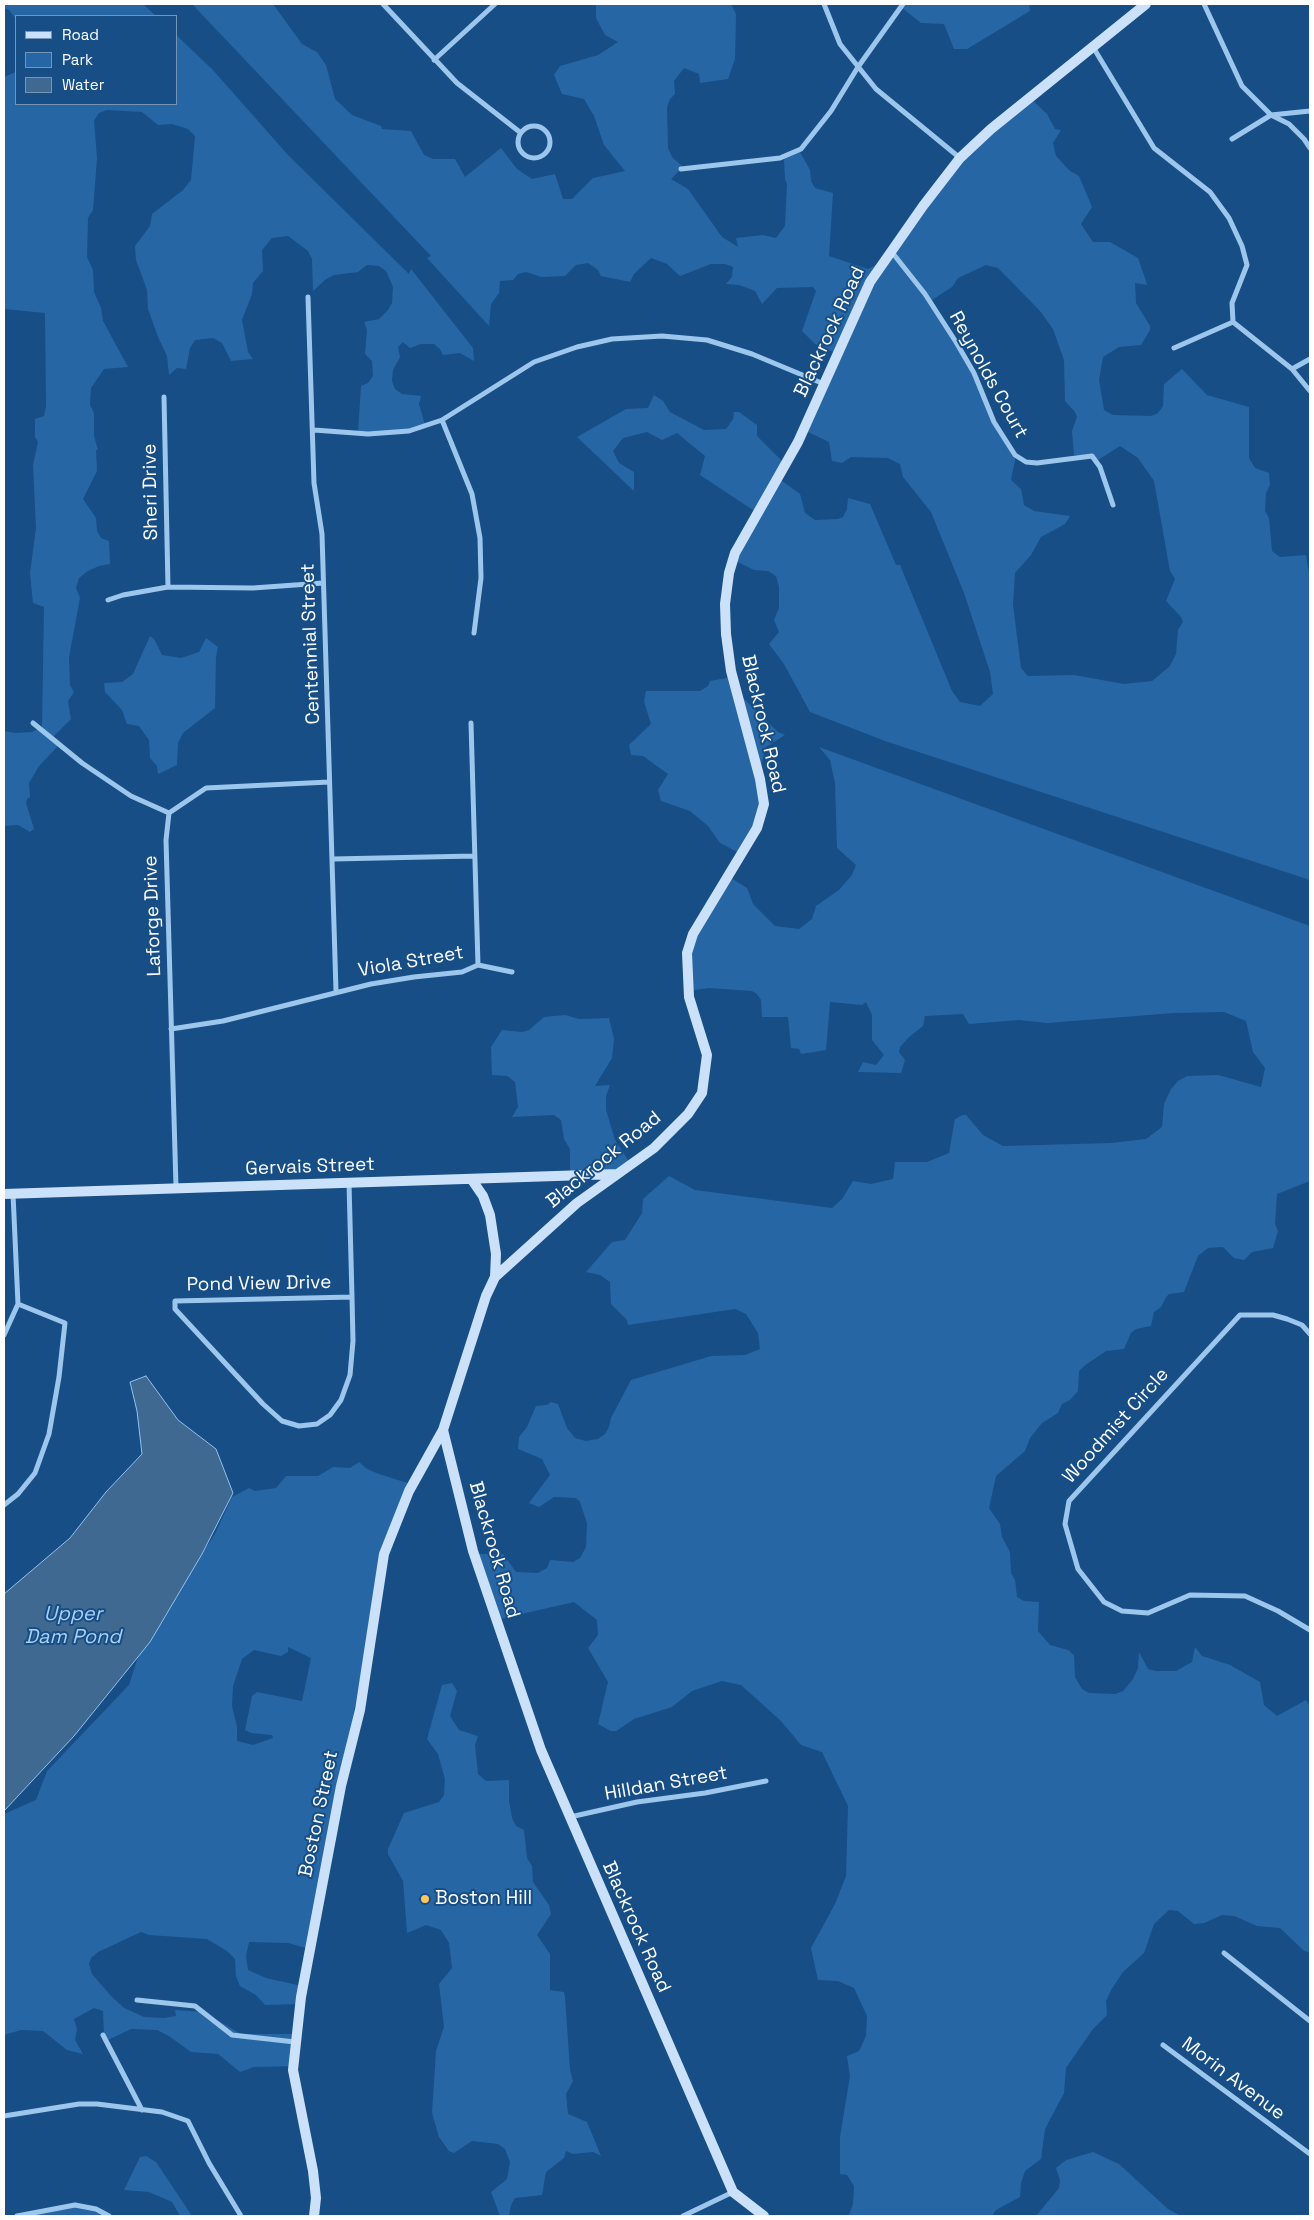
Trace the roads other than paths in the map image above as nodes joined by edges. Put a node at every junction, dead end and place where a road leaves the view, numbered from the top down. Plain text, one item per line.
1 (383, 4) edge
2 (495, 4) edge
3 (824, 4) edge
4 (903, 4) edge
5 (1146, 4) edge
6 (1204, 4) edge
7 (1094, 47) junction
8 (434, 60) junction
9 (858, 67) junction
10 (1310, 111) edge
11 (1271, 115) junction
12 (521, 133) junction
13 (1232, 139) dead end
14 (1310, 148) edge
15 (960, 158) junction
16 (681, 169) dead end
17 (891, 251) junction
18 (308, 297) dead end
19 (1233, 322) junction
20 (1174, 348) dead end
21 (1310, 358) edge
22 (1292, 369) junction
23 (824, 384) junction
24 (1310, 391) edge
25 (164, 397) dead end
26 (442, 420) junction
27 (314, 430) junction
28 (1113, 505) dead end
29 (323, 583) junction
30 (168, 587) junction
31 (108, 600) dead end
32 (474, 633) dead end
33 (33, 723) dead end
34 (470, 723) dead end
35 (329, 782) junction
36 (170, 813) junction
37 (474, 856) junction
38 (333, 859) junction
39 (478, 965) junction
40 (512, 972) dead end
41 (336, 991) junction
42 (172, 1029) junction
43 (616, 1174) junction
44 (472, 1180) junction
45 (349, 1183) junction
46 (176, 1187) junction
47 (8, 1193) edge
48 (495, 1277) junction
49 (352, 1297) junction
50 (18, 1304) junction
51 (1310, 1334) edge
52 (4, 1335) edge
53 (443, 1430) junction
54 (4, 1505) edge
55 (1310, 1630) edge
56 (766, 1781) dead end
57 (570, 1817) junction
58 (1224, 1953) dead end
59 (137, 2000) dead end
60 (1310, 2021) edge
61 (103, 2035) dead end
62 (295, 2042) junction
63 (1163, 2045) dead end
64 (142, 2110) junction
65 (4, 2116) edge
66 (1310, 2154) edge
67 (732, 2192) junction
68 (17, 2216) edge
69 (109, 2216) edge
70 (241, 2216) edge
71 (314, 2216) edge
72 (683, 2216) edge
73 (764, 2216) edge

1 - 8 street
2 - 8 street
3 - 9 street
4 - 9 street
5 - 7 street, Blackrock Road
6 - 11 street
7 - 15 street, Blackrock Road
7 - 19 street
8 - 12 street
9 - 15 street
9 - 16 street
10 - 11 street
11 - 13 street
11 - 14 street
12 - 12 street
15 - 17 street, Blackrock Road
17 - 23 street, Blackrock Road
17 - 28 street, Reynolds Court
18 - 27 street, Centennial Street
19 - 20 street
19 - 22 street
21 - 22 street
22 - 24 street
23 - 26 street
23 - 43 street, Blackrock Road
25 - 30 street, Sheri Drive
26 - 27 street
26 - 32 street
27 - 29 street, Centennial Street
29 - 30 street
29 - 35 street, Centennial Street
30 - 31 street
33 - 36 street
34 - 37 street, Viola Street
35 - 36 street
35 - 38 street, Centennial Street
36 - 42 street, Laforge Drive
37 - 38 street
37 - 39 street, Viola Street
38 - 41 street, Centennial Street
39 - 40 street
39 - 41 street, Viola Street
41 - 42 street, Viola Street
42 - 46 street, Laforge Drive
43 - 44 street, Gervais Street
43 - 48 street, Blackrock Road
44 - 45 street, Gervais Street
44 - 48 street
45 - 46 street, Gervais Street
45 - 49 street, Pond View Drive
46 - 47 street, Gervais Street
47 - 50 street
48 - 53 street, Blackrock Road
49 - 49 street, Pond View Drive
50 - 52 street
50 - 54 street
51 - 55 street, Woodmist Circle
53 - 57 street, Blackrock Road
53 - 62 street, Boston Street
56 - 57 street, Hilldan Street
57 - 67 street, Blackrock Road
58 - 60 street
59 - 62 street
61 - 64 street
62 - 71 street, Boston Street
63 - 66 street, Morin Avenue
64 - 65 street
64 - 70 street
67 - 72 street
67 - 73 street, Blackrock Road
68 - 69 street

